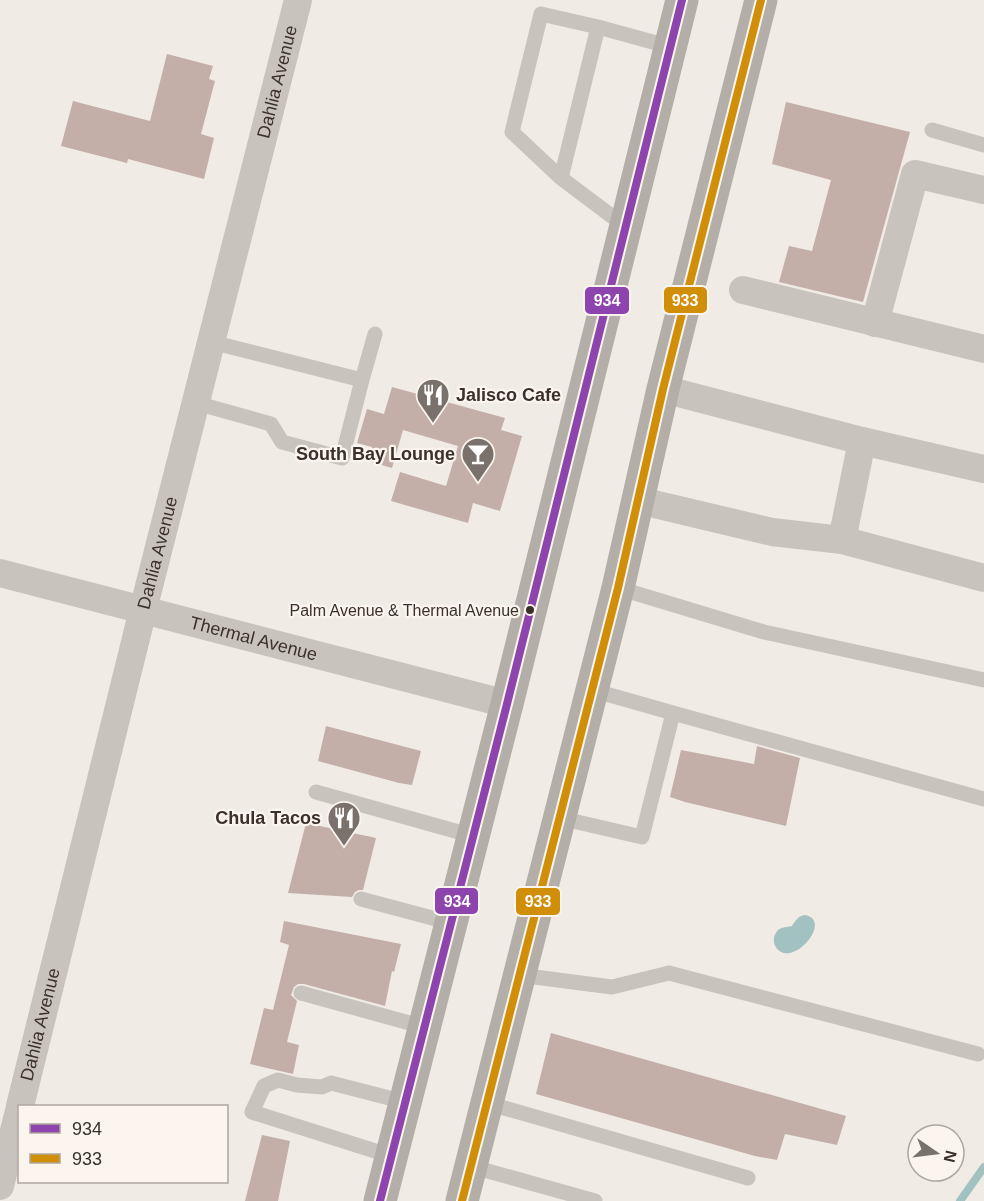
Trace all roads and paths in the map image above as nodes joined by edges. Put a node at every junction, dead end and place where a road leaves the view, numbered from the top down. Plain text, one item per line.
1 (298, 0) edge
2 (682, 0) edge
3 (761, 0) edge
4 (598, 27) junction
5 (671, 47) junction
6 (932, 130) dead end
7 (984, 145) edge
8 (561, 178) junction
9 (984, 190) edge
10 (626, 227) junction
11 (743, 290) dead end
12 (875, 323) junction
13 (375, 334) dead end
14 (211, 342) junction
15 (984, 349) edge
16 (362, 380) junction
17 (663, 389) junction
18 (196, 403) junction
19 (862, 441) junction
20 (984, 469) edge
21 (638, 500) junction
22 (842, 540) junction
23 (0, 573) edge
24 (984, 578) edge
25 (618, 588) junction
26 (143, 610) junction
27 (984, 680) edge
28 (592, 690) junction
29 (507, 704) junction
30 (673, 713) junction
31 (316, 792) dead end
32 (984, 798) edge
33 (560, 818) junction
34 (473, 836) junction
35 (361, 899) dead end
36 (451, 923) junction
37 (519, 975) junction
38 (301, 993) dead end
39 (424, 1028) junction
40 (978, 1054) dead end
41 (405, 1102) junction
42 (487, 1103) junction
43 (20, 1105) edge
44 (18, 1115) edge
45 (391, 1156) junction
46 (470, 1166) junction
47 (748, 1178) dead end
48 (0, 1186) edge
49 (380, 1201) edge
50 (462, 1201) edge
51 (595, 1201) edge

1 - 14 street, Dahlia Avenue
2 - 5 highway
3 - 17 highway
4 - 5 lane
4 - 8 lane
4 - 8 lane
5 - 10 highway
6 - 7 lane
8 - 10 lane
9 - 12 street
10 - 29 highway
11 - 12 street
12 - 15 street
13 - 16 lane
14 - 16 lane
14 - 18 street, Dahlia Avenue
16 - 18 lane
17 - 19 street
17 - 21 highway
18 - 26 street, Dahlia Avenue
19 - 20 street
19 - 22 street
21 - 22 street
21 - 25 highway
22 - 24 street
23 - 26 street, Thermal Avenue
25 - 27 lane
25 - 28 highway
26 - 29 street, Thermal Avenue
26 - 43 street, Dahlia Avenue
28 - 30 lane
28 - 33 highway
29 - 34 highway
30 - 32 lane
30 - 33 lane
31 - 34 lane
33 - 37 highway
34 - 36 highway
35 - 36 lane
36 - 39 highway
37 - 40 lane
37 - 42 highway
38 - 39 lane
39 - 41 highway
41 - 45 highway
41 - 45 lane
42 - 46 highway
42 - 47 lane
44 - 48 street, Dahlia Avenue
45 - 49 highway
46 - 50 highway
46 - 51 lane

